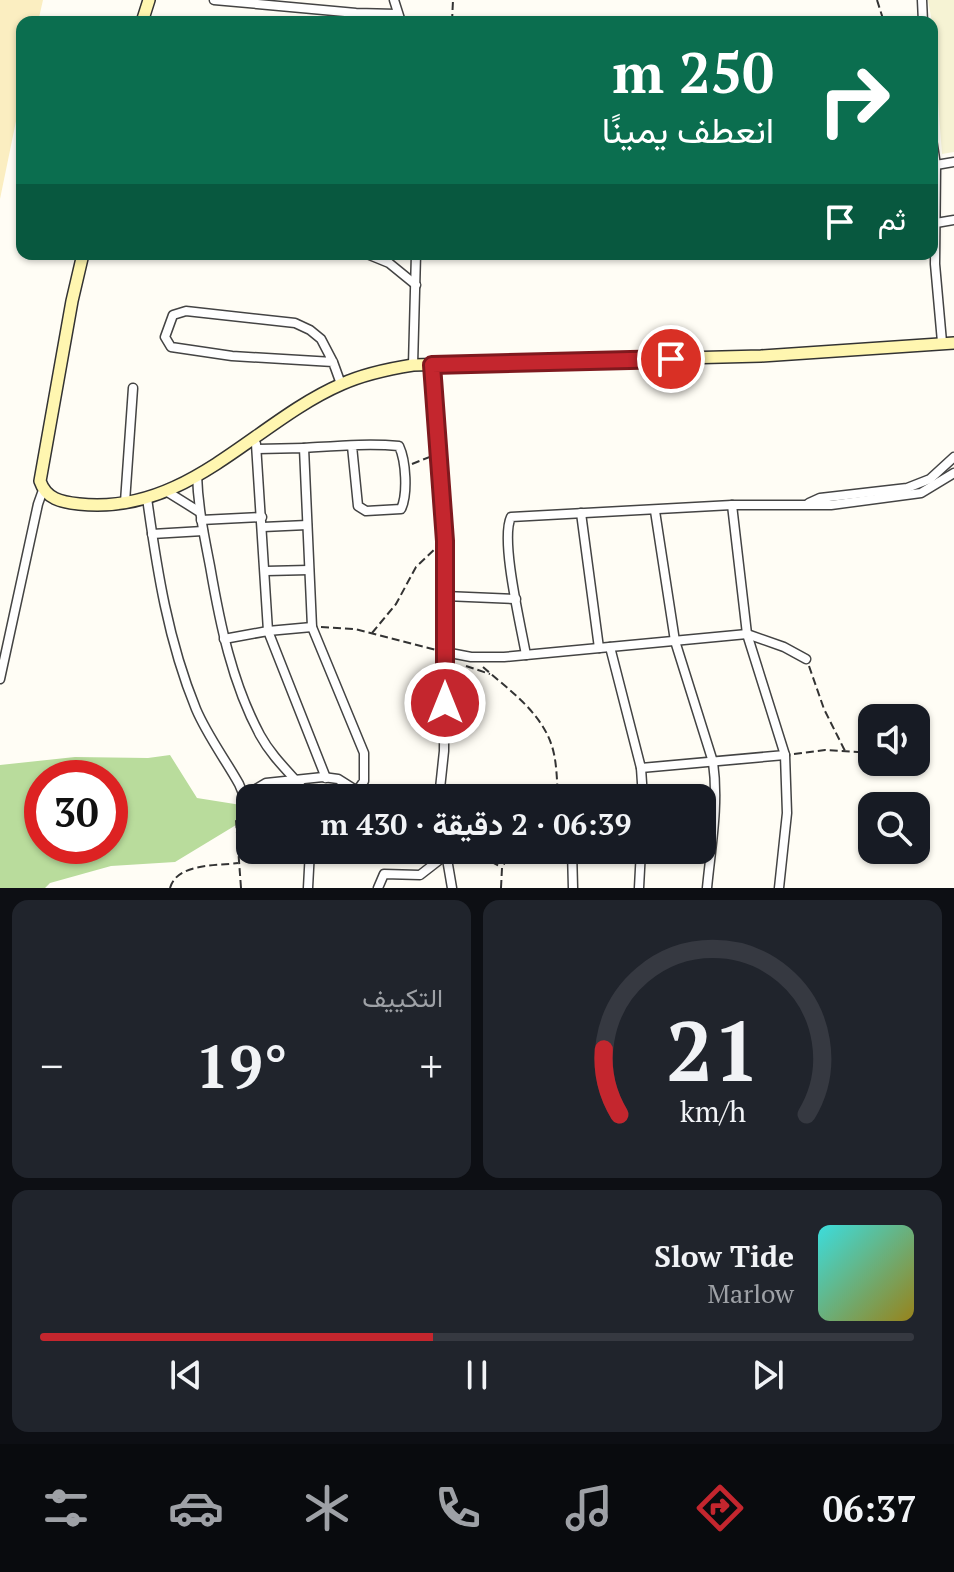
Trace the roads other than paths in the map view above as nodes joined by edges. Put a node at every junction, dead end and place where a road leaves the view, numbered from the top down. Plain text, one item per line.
1 (214, 0) edge
2 (382, 16) edge
3 (82, 260) edge
4 (390, 260) edge
5 (416, 260) edge
6 (935, 260) edge
7 (416, 285) junction
8 (948, 342) edge
9 (333, 362) junction
10 (413, 365) junction
11 (432, 365) junction
12 (341, 384) junction
13 (133, 388) dead end
14 (256, 444) junction
15 (352, 446) junction
16 (304, 448) junction
17 (954, 457) edge
18 (954, 473) edge
19 (197, 475) junction
20 (43, 490) junction
21 (166, 491) junction
22 (908, 492) junction
23 (147, 498) junction
24 (125, 502) junction
25 (732, 505) junction
26 (655, 511) junction
27 (581, 513) junction
28 (199, 516) junction
29 (262, 517) junction
30 (307, 525) junction
31 (263, 527) junction
32 (203, 531) junction
33 (152, 534) junction
34 (309, 570) junction
35 (266, 571) junction
36 (445, 596) junction
37 (516, 599) junction
38 (312, 627) junction
39 (268, 631) junction
40 (747, 634) junction
41 (224, 639) junction
42 (675, 641) junction
43 (610, 647) junction
44 (599, 648) junction
45 (445, 652) junction
46 (526, 655) junction
47 (806, 659) road end
48 (0, 679) edge
49 (785, 755) junction
50 (713, 762) junction
51 (641, 768) junction
52 (326, 778) junction
53 (296, 780) junction
54 (299, 784) edge
55 (440, 784) edge
56 (642, 784) edge
57 (309, 864) edge
58 (432, 864) edge
59 (448, 864) edge
60 (572, 864) edge
61 (640, 864) edge
62 (308, 888) edge
63 (378, 888) edge
64 (452, 888) edge
65 (573, 888) edge
66 (639, 888) edge
67 (707, 888) edge
68 (779, 888) edge

1 - 2 street
3 - 20 street
4 - 7 street
5 - 7 street
6 - 8 street
7 - 10 street
8 - 11 street
9 - 9 street
9 - 12 street
10 - 11 street
10 - 12 street
11 - 36 street
12 - 14 street
13 - 24 street
14 - 16 street
14 - 19 street
14 - 29 street
15 - 15 street
15 - 16 street
16 - 30 street
17 - 22 street
18 - 22 street
19 - 21 street
19 - 28 street
20 - 24 street
20 - 48 street
21 - 23 street
21 - 28 street
22 - 25 street
23 - 24 street
23 - 33 street
25 - 26 street
25 - 40 street
26 - 27 street
26 - 42 street
27 - 37 street
27 - 44 street
28 - 29 street
28 - 32 street
29 - 31 street
30 - 31 street
30 - 34 street
31 - 35 street
32 - 33 street
32 - 41 street
33 - 53 street
34 - 35 street
34 - 38 street
35 - 39 street
36 - 37 street
36 - 45 street
37 - 46 street
38 - 39 street
38 - 52 street
39 - 41 street
39 - 52 street
40 - 42 street
40 - 47 street
40 - 49 street
41 - 53 street
42 - 43 street
42 - 50 street
43 - 44 street
43 - 51 street
44 - 46 street
45 - 46 street
45 - 55 street
49 - 50 street
49 - 68 street
50 - 51 street
50 - 67 street
51 - 56 street
52 - 53 street
53 - 54 street
57 - 62 street
58 - 63 street
59 - 64 street
60 - 65 street
61 - 66 street

